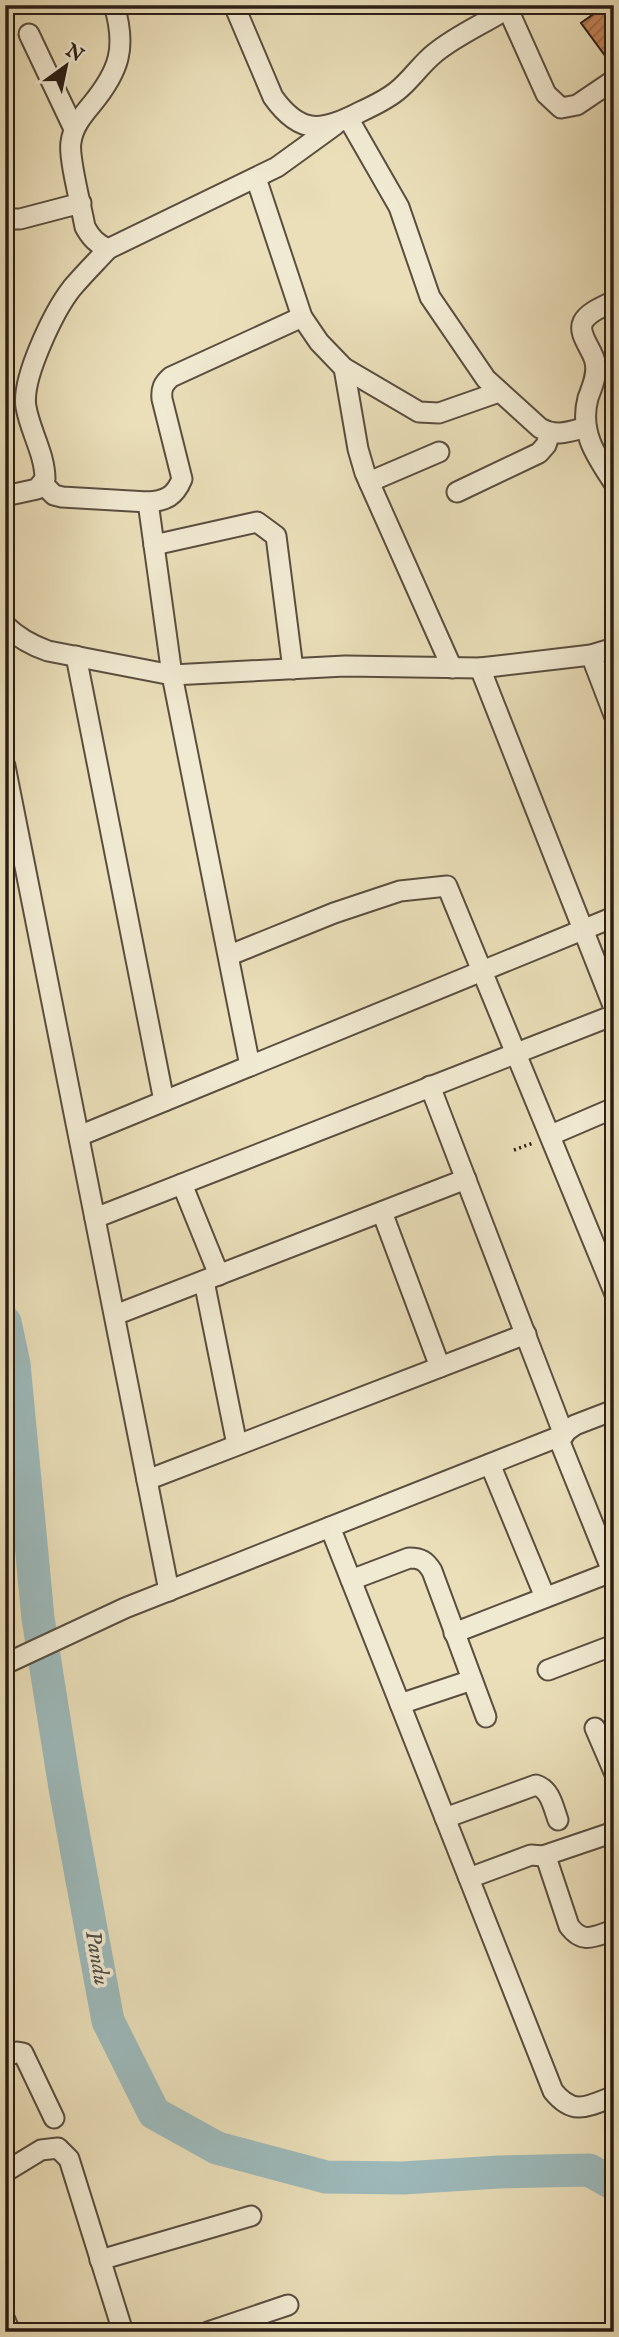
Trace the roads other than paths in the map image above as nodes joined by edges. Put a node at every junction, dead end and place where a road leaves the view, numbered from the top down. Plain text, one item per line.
1 (114, 5) edge
2 (234, 5) edge
3 (509, 6) edge
4 (29, 34) dead end
5 (614, 80) edge
6 (341, 122) junction
7 (74, 129) junction
8 (256, 178) junction
9 (81, 203) junction
10 (5, 219) edge
11 (108, 249) junction
12 (614, 301) edge
13 (302, 317) junction
14 (344, 368) junction
15 (614, 378) edge
16 (593, 381) junction
17 (499, 392) junction
18 (586, 427) junction
19 (550, 433) junction
20 (439, 452) dead end
21 (369, 482) junction
22 (614, 483) edge
23 (43, 484) junction
24 (457, 492) dead end
25 (5, 496) edge
26 (148, 502) junction
27 (154, 545) junction
28 (8, 635) edge
29 (614, 648) edge
30 (591, 655) junction
31 (76, 656) junction
32 (452, 668) junction
33 (480, 668) junction
34 (293, 669) junction
35 (172, 675) junction
36 (614, 715) edge
37 (5, 766) edge
38 (614, 917) edge
39 (585, 938) junction
40 (230, 955) junction
41 (481, 972) junction
42 (614, 1008) edge
43 (614, 1015) edge
44 (522, 1051) junction
45 (250, 1066) junction
46 (430, 1086) junction
47 (164, 1101) junction
48 (614, 1108) edge
49 (551, 1135) junction
50 (79, 1136) junction
51 (466, 1180) junction
52 (182, 1184) junction
53 (382, 1212) junction
54 (95, 1218) junction
55 (211, 1278) junction
56 (614, 1292) edge
57 (115, 1315) junction
58 (526, 1334) junction
59 (440, 1367) junction
60 (614, 1410) edge
61 (614, 1423) edge
62 (561, 1436) junction
63 (237, 1445) junction
64 (491, 1464) junction
65 (147, 1480) junction
66 (330, 1527) junction
67 (613, 1573) edge
68 (351, 1580) junction
69 (169, 1591) junction
70 (545, 1597) junction
71 (454, 1633) junction
72 (614, 1645) edge
73 (5, 1664) edge
74 (548, 1670) dead end
75 (472, 1680) junction
76 (400, 1704) junction
77 (486, 1717) dead end
78 (595, 1728) dead end
79 (614, 1772) edge
80 (445, 1818) junction
81 (558, 1820) dead end
82 (614, 1832) edge
83 (543, 1856) junction
84 (469, 1878) junction
85 (614, 1930) edge
86 (5, 2057) edge
87 (614, 2096) edge
88 (54, 2118) dead end
89 (5, 2172) edge
90 (251, 2216) dead end
91 (100, 2260) junction
92 (288, 2305) dead end
93 (5, 2320) edge
94 (10, 2332) edge
95 (122, 2332) edge
96 (208, 2332) edge

1 - 7 street
2 - 6 street
3 - 5 street
3 - 6 street
4 - 7 street
6 - 8 street
6 - 17 street
7 - 9 street
8 - 11 street
8 - 13 street
9 - 10 street
9 - 11 street
11 - 23 street
12 - 16 street
13 - 14 street
13 - 26 street
14 - 17 street
14 - 21 street
15 - 16 street
16 - 18 street
17 - 19 street
18 - 19 street
18 - 22 street
19 - 24 street
20 - 21 street
21 - 32 street
23 - 25 street
23 - 26 street
26 - 27 street
27 - 34 street
27 - 35 street
28 - 31 street
29 - 30 street
30 - 33 street
30 - 36 street
31 - 35 street
31 - 47 street
32 - 33 street
32 - 34 street
33 - 39 street
34 - 35 street
35 - 40 street
37 - 50 street
38 - 39 street
39 - 41 street
39 - 42 street
40 - 41 street
40 - 45 street
41 - 44 street
41 - 45 street
43 - 44 street
44 - 46 street
44 - 49 street
45 - 47 street
46 - 51 street
46 - 52 street
47 - 50 street
48 - 49 street
49 - 56 street
50 - 54 street
51 - 53 street
51 - 58 street
52 - 54 street
52 - 55 street
53 - 55 street
53 - 59 street
54 - 57 street
55 - 57 street
55 - 63 street
57 - 65 street
58 - 59 street
58 - 62 street
59 - 63 street
60 - 62 street
61 - 62 street
62 - 64 street
62 - 67 street
63 - 65 street
64 - 66 street
64 - 70 street
65 - 69 street
66 - 68 street
66 - 69 street
67 - 70 street
68 - 71 street
68 - 76 street
69 - 73 street
70 - 71 street
71 - 75 street
72 - 74 street
75 - 76 street
75 - 77 street
76 - 80 street
78 - 79 street
80 - 81 street
80 - 84 street
82 - 83 street
83 - 84 street
83 - 85 street
84 - 87 street
86 - 88 street
89 - 91 street
90 - 91 street
91 - 95 street
92 - 96 street
93 - 94 street

